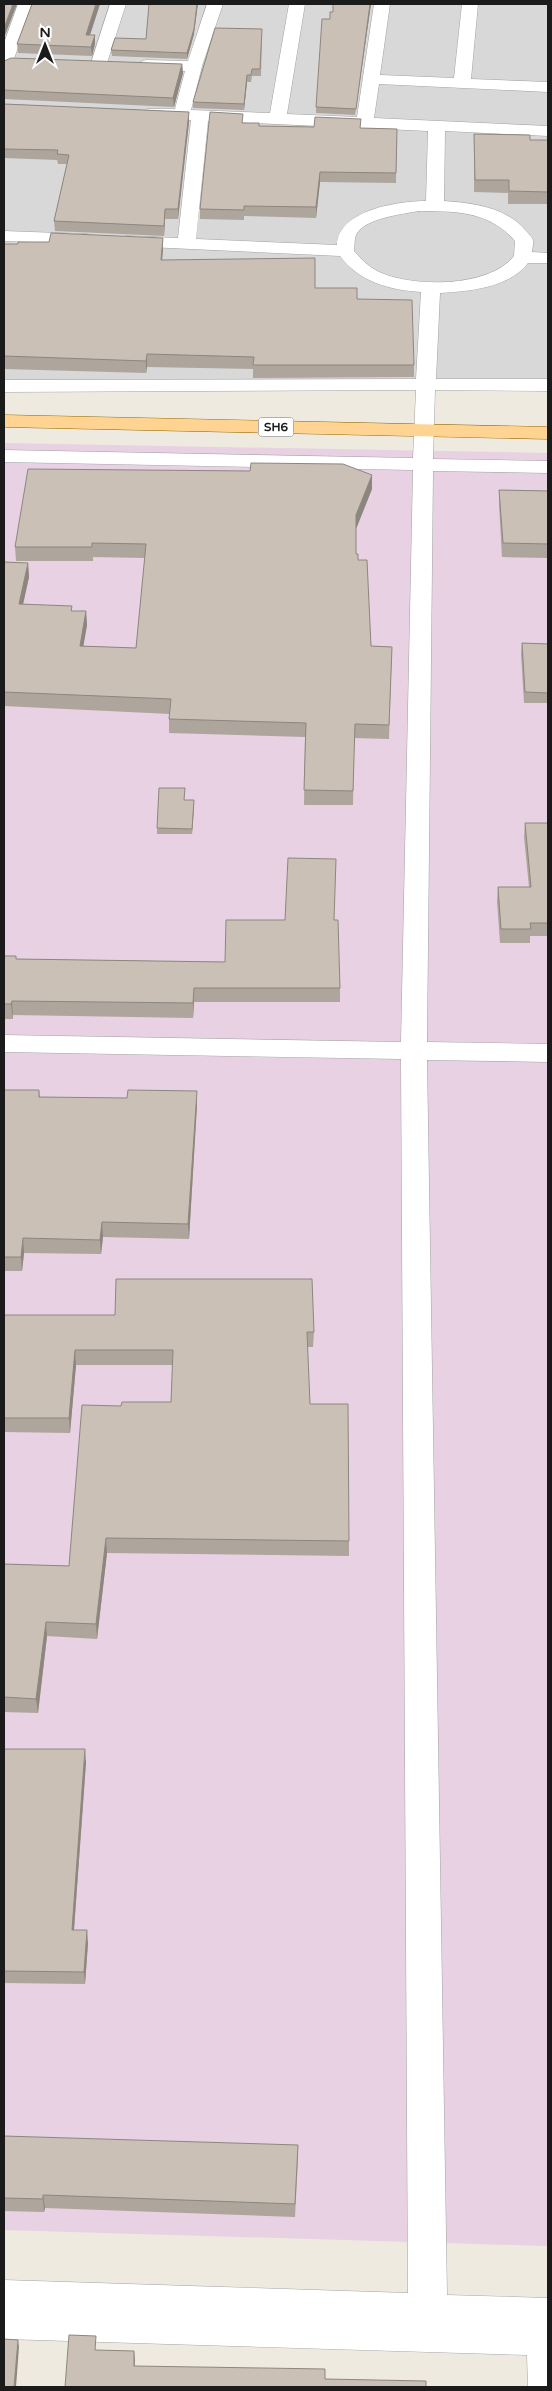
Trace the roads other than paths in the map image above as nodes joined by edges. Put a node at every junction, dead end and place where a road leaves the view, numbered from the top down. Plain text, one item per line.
1 (26, 4) edge
2 (118, 4) edge
3 (215, 4) edge
4 (297, 4) edge
5 (382, 4) edge
6 (470, 4) edge
7 (24, 60) edge
8 (4, 62) edge
9 (80, 62) edge
10 (99, 63) junction
11 (194, 66) junction
12 (371, 80) junction
13 (462, 83) junction
14 (548, 87) edge
15 (133, 112) edge
16 (182, 114) junction
17 (200, 115) junction
18 (278, 118) junction
19 (365, 122) junction
20 (437, 126) junction
21 (548, 131) edge
22 (436, 206) junction
23 (4, 236) edge
24 (186, 244) junction
25 (345, 251) junction
26 (523, 257) junction
27 (548, 258) edge
28 (431, 286) junction
29 (426, 382) junction
30 (548, 384) edge
31 (4, 386) edge
32 (4, 405) edge
33 (548, 415) edge
34 (4, 421) edge
35 (424, 422) junction
36 (548, 433) edge
37 (4, 456) edge
38 (423, 464) junction
39 (548, 467) edge
40 (4, 1044) edge
41 (414, 1051) junction
42 (548, 1053) edge
43 (4, 2299) edge
44 (4, 2320) edge
45 (428, 2323) junction
46 (547, 2327) edge
47 (548, 2387) edge

1 - 8 street
2 - 10 street
3 - 11 street
4 - 18 street
5 - 12 street
6 - 13 street
7 - 8 street
9 - 10 street
10 - 11 street
11 - 16 street
12 - 13 street
12 - 19 street
13 - 14 street
15 - 16 street
16 - 17 street
17 - 18 street
17 - 24 street
18 - 19 street
19 - 20 street
20 - 21 street
20 - 22 street
22 - 25 street
22 - 26 street
23 - 24 street
24 - 25 street
25 - 28 street
26 - 27 street
26 - 28 street
28 - 29 street
29 - 30 street
29 - 31 street
29 - 35 street
32 - 35 main road, SH6
33 - 35 main road, SH6
34 - 35 main road, SH6
35 - 36 main road, SH6
35 - 38 street
37 - 38 street
38 - 39 street
38 - 41 street
40 - 41 street
41 - 42 street
41 - 45 street
43 - 45 street
44 - 45 street
45 - 46 street
46 - 47 street

